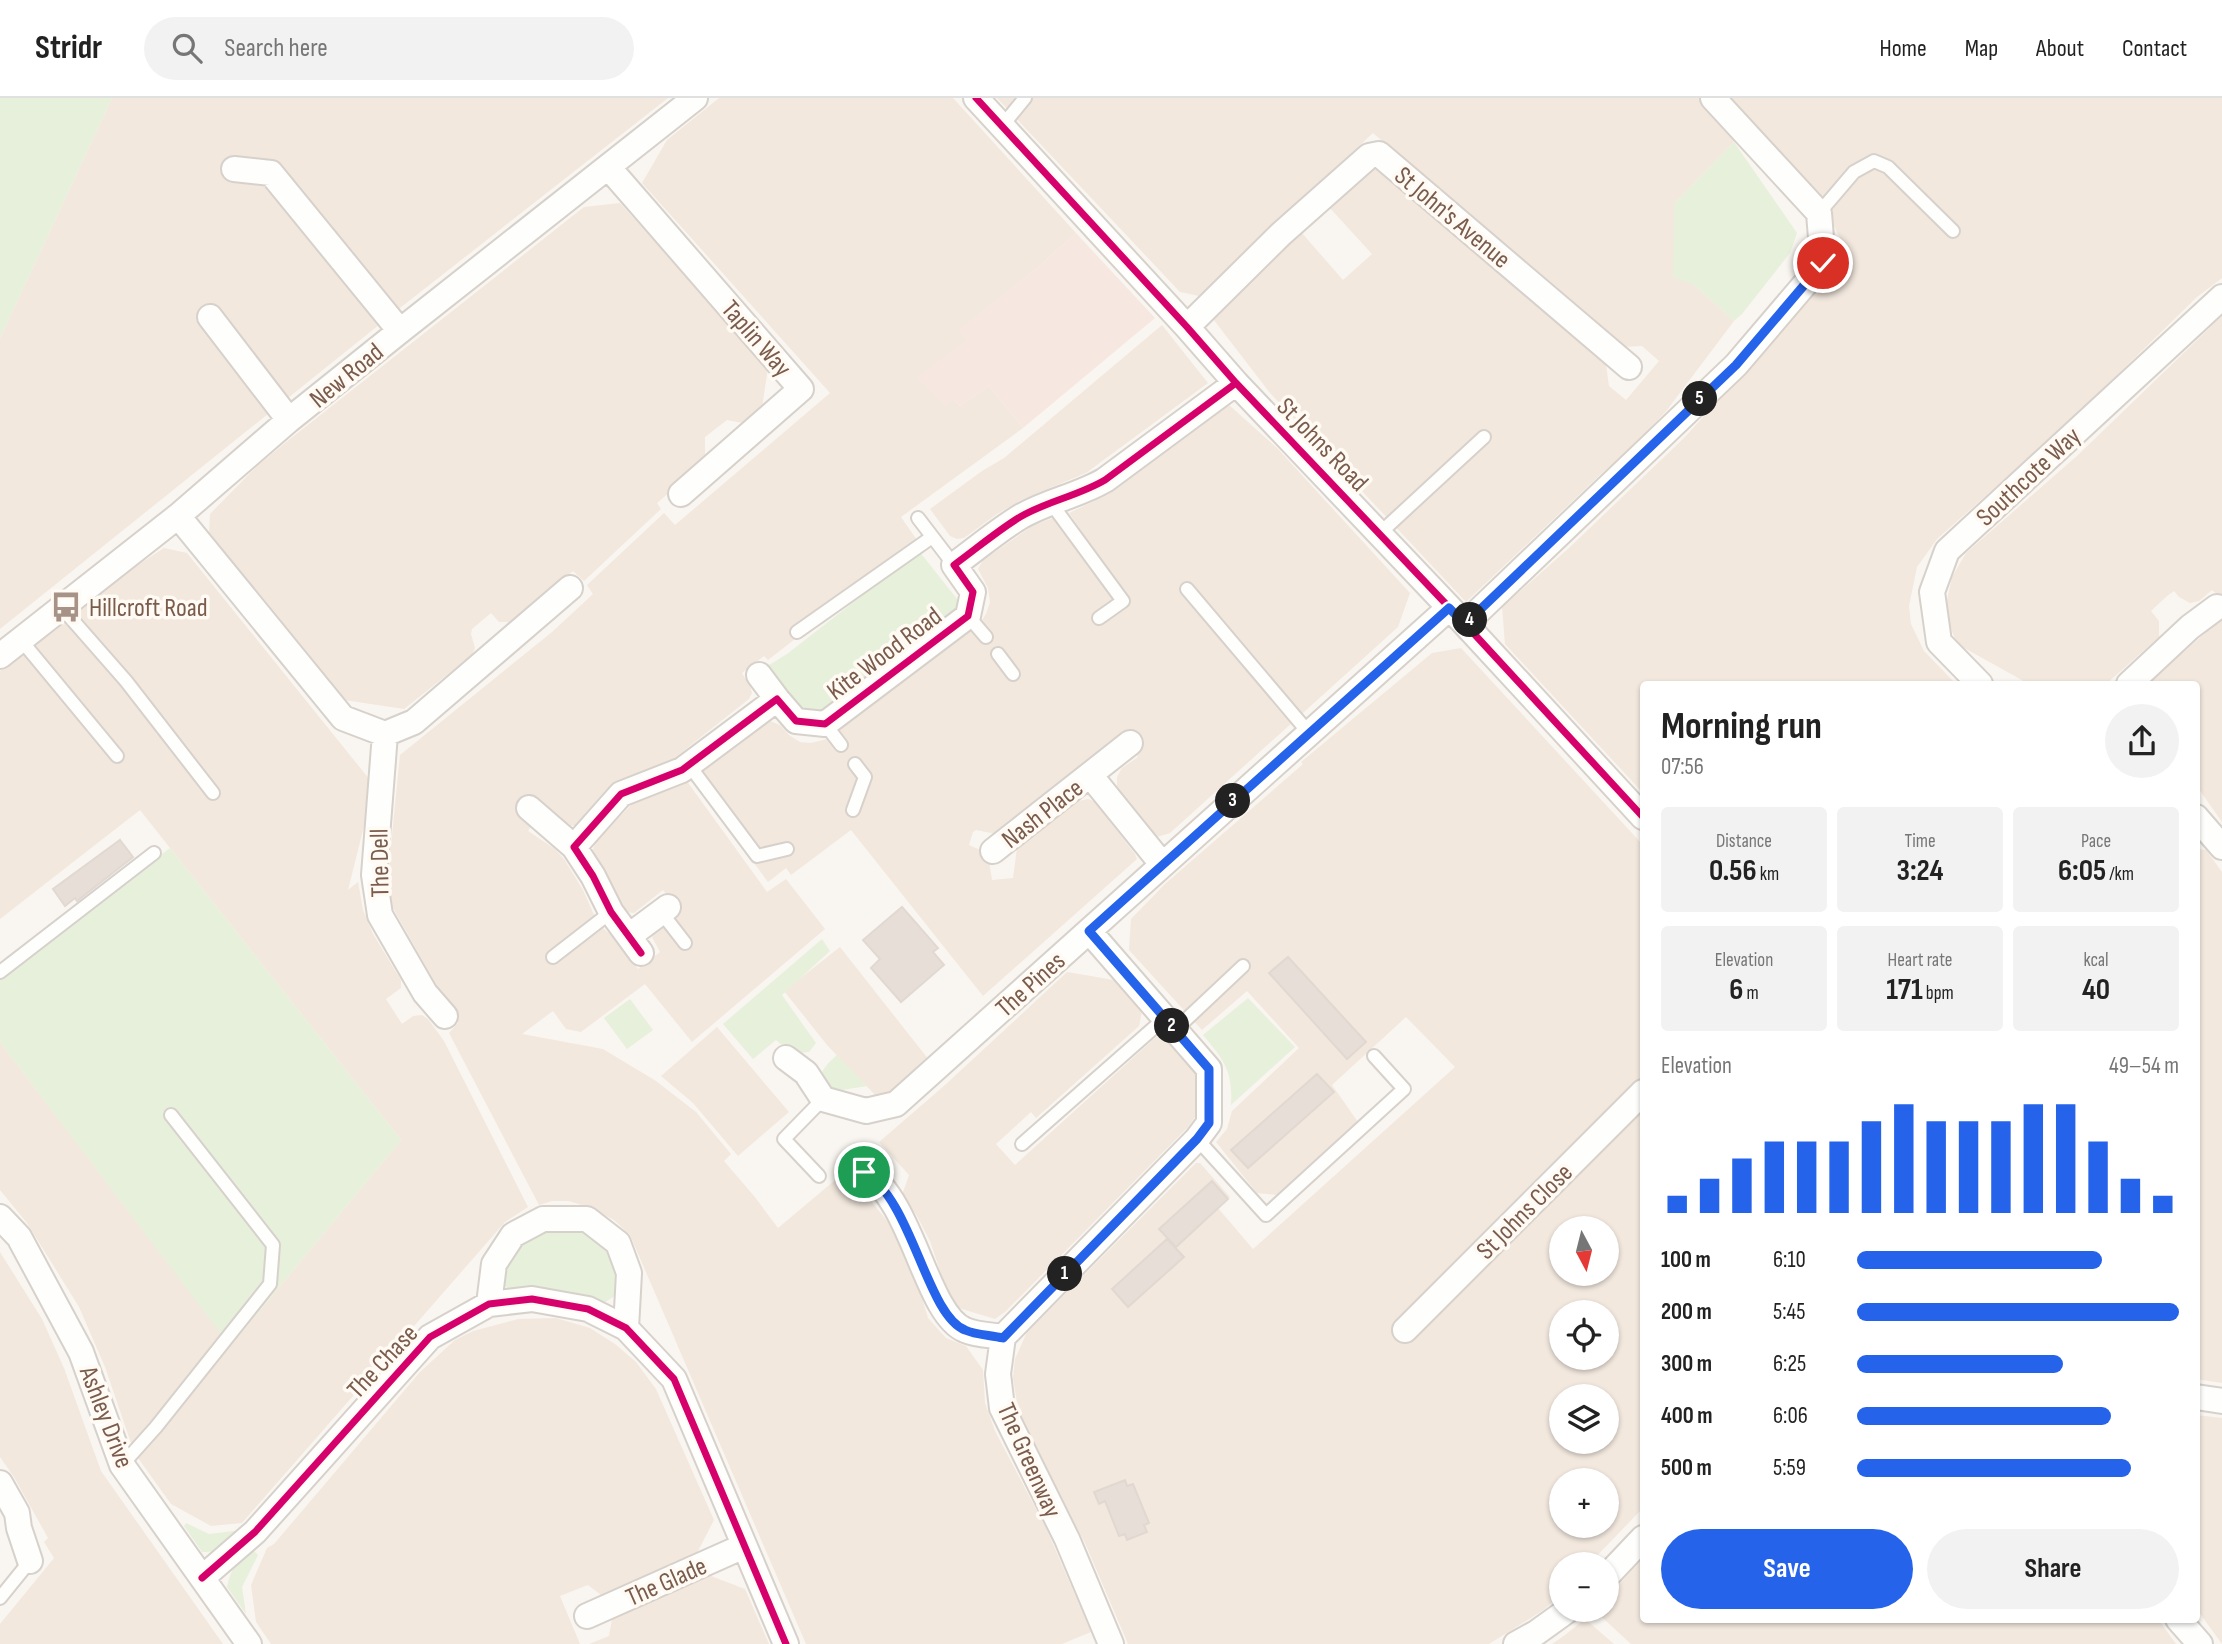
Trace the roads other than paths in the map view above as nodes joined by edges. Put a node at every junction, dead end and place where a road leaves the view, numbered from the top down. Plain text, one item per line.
1 (695, 98) edge
2 (976, 98) edge
3 (1025, 98) edge
4 (1713, 98) edge
5 (1002, 126) junction
6 (609, 168) junction
7 (234, 169) dead end
8 (1819, 213) junction
9 (1952, 231) dead end
10 (2222, 297) edge
11 (210, 317) dead end
12 (1187, 327) junction
13 (400, 331) junction
14 (1629, 367) dead end
15 (1236, 383) junction
16 (289, 421) junction
17 (1484, 437) dead end
18 (681, 494) dead end
19 (1051, 503) junction
20 (178, 516) junction
21 (918, 518) dead end
22 (1379, 534) junction
23 (932, 537) junction
24 (954, 565) junction
25 (570, 588) dead end
26 (1187, 589) dead end
27 (2217, 607) dead end
28 (62, 608) junction
29 (968, 616) junction
30 (1457, 616) junction
31 (1099, 618) dead end
32 (797, 632) dead end
33 (986, 637) dead end
34 (21, 640) junction
35 (998, 654) dead end
36 (0, 656) edge
37 (1013, 674) dead end
38 (759, 675) dead end
39 (1977, 681) edge
40 (2132, 681) edge
41 (777, 699) junction
42 (825, 724) junction
43 (1309, 733) junction
44 (385, 734) junction
45 (1130, 744) dead end
46 (841, 745) dead end
47 (117, 756) dead end
48 (855, 764) dead end
49 (689, 765) junction
50 (1090, 775) junction
51 (214, 793) dead end
52 (529, 808) dead end
53 (853, 810) dead end
54 (1640, 814) edge
55 (2200, 822) edge
56 (574, 847) junction
57 (2222, 847) edge
58 (787, 849) dead end
59 (993, 850) dead end
60 (154, 853) dead end
61 (1162, 864) junction
62 (664, 909) joint
63 (611, 912) junction
64 (1089, 931) junction
65 (685, 943) dead end
66 (553, 957) dead end
67 (1243, 967) dead end
68 (0, 972) edge
69 (445, 1016) dead end
70 (1170, 1024) junction
71 (1374, 1056) dead end
72 (786, 1058) dead end
73 (1640, 1095) edge
74 (823, 1099) junction
75 (171, 1115) dead end
76 (1197, 1139) junction
77 (1021, 1144) dead end
78 (864, 1172) dead end
79 (820, 1176) dead end
80 (0, 1217) edge
81 (489, 1304) junction
82 (626, 1328) junction
83 (1405, 1330) dead end
84 (1003, 1338) junction
85 (122, 1465) junction
86 (0, 1483) edge
87 (1640, 1541) edge
88 (744, 1546) junction
89 (30, 1561) joint
90 (1619, 1563) edge
91 (202, 1578) junction
92 (0, 1598) edge
93 (587, 1616) dead end
94 (1551, 1622) edge
95 (2181, 1623) edge
96 (249, 1644) edge
97 (786, 1644) edge
98 (1111, 1644) edge
99 (1516, 1644) edge
100 (2199, 1644) edge

1 - 6 street, New Road
2 - 5 street, St Johns Road
3 - 5 lane
4 - 8 street
5 - 12 street, St Johns Road
6 - 13 street, New Road
6 - 18 street, Taplin Way
7 - 13 street
8 - 9 lane
8 - 30 street, The Pines
10 - 39 street, Southcote Way
11 - 16 street
12 - 14 street, St John's Avenue
12 - 15 street, St Johns Road
13 - 16 street, New Road
15 - 19 street
15 - 22 street, St Johns Road
16 - 20 street, New Road
17 - 22 lane
19 - 24 street
19 - 31 lane
20 - 28 street, New Road
20 - 44 street
21 - 23 lane
22 - 30 street, St Johns Road
23 - 24 lane
23 - 32 lane
24 - 29 street, Kite Wood Road
25 - 44 street
26 - 43 lane
27 - 40 street
28 - 34 street, New Road
28 - 51 lane
29 - 33 lane
29 - 42 street, Kite Wood Road
30 - 43 street, The Pines
30 - 54 street, St Johns Road
34 - 36 street, New Road
34 - 47 lane
35 - 37 lane
38 - 41 street, Kite Wood Road
41 - 42 street, Kite Wood Road
41 - 49 street
42 - 46 lane
43 - 61 street, The Pines
44 - 69 street, The Dell
45 - 50 street, Nash Place
48 - 53 lane
49 - 56 street
49 - 58 lane
50 - 59 street, Nash Place
50 - 61 street, Nash Place
52 - 56 street
55 - 57 street
56 - 63 street
60 - 68 lane
61 - 64 street, The Pines
62 - 63 street
62 - 65 lane
63 - 66 lane
64 - 70 street
64 - 74 street, The Pines
67 - 70 lane
70 - 76 street
70 - 77 lane
71 - 76 lane
72 - 74 street
73 - 83 street, St Johns Close
74 - 79 lane
75 - 85 lane
76 - 84 street
78 - 84 street
80 - 85 street, Ashley Drive
81 - 82 street, The Chase
81 - 82 street
81 - 91 street, The Chase
82 - 88 street, The Chase
84 - 98 street, The Greenway
85 - 91 street, Ashley Drive
86 - 89 street
87 - 90 street
88 - 93 street, The Glade
88 - 97 street, The Chase
89 - 92 lane
91 - 96 street, Ashley Drive
94 - 99 street
95 - 100 street

